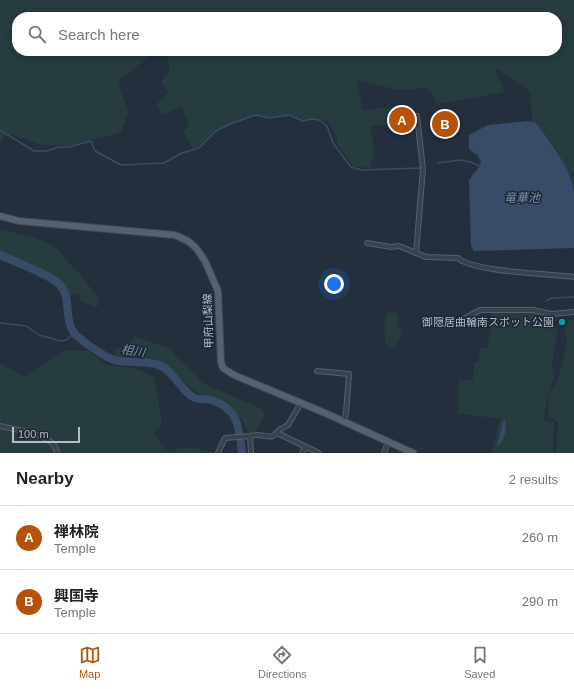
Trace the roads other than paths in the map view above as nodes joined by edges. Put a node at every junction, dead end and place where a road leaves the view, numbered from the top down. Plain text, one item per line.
1 (418, 116) dead end
2 (0, 216) edge
3 (367, 243) dead end
4 (416, 253) junction
5 (574, 277) edge
6 (574, 312) edge
7 (441, 322) dead end
8 (317, 371) dead end
9 (301, 403) junction
10 (344, 422) junction
11 (0, 426) edge
12 (277, 433) junction
13 (250, 436) junction
14 (388, 442) junction
15 (305, 446) junction
16 (57, 453) edge
17 (218, 453) edge
18 (251, 453) edge
19 (302, 453) edge
20 (319, 453) edge
21 (384, 453) edge
22 (413, 453) edge

1 - 4 street
2 - 9 main road, 甲府山梨線
3 - 4 street
4 - 5 street
6 - 7 street
8 - 10 street
9 - 10 main road, 甲府山梨線
9 - 12 street
10 - 14 main road, 甲府山梨線
11 - 16 street
12 - 13 street
12 - 15 street
13 - 17 street
13 - 18 street
14 - 21 street
14 - 22 main road, 甲府山梨線
15 - 19 street
15 - 20 street

